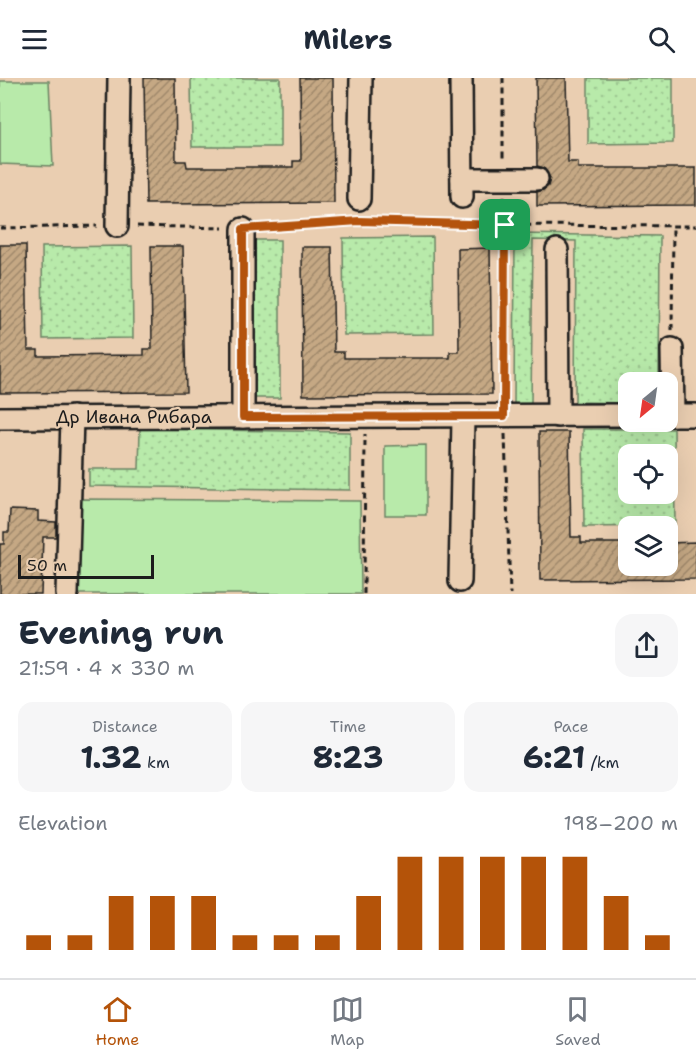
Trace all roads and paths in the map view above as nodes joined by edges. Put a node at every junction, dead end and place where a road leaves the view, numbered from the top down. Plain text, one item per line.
1 (119, 78) edge
2 (361, 78) edge
3 (461, 78) edge
4 (503, 78) edge
5 (503, 179) junction
6 (537, 179) dead end
7 (359, 199) dead end
8 (505, 225) junction
9 (117, 226) junction
10 (673, 226) junction
11 (696, 226) edge
12 (0, 228) edge
13 (243, 229) junction
14 (557, 250) dead end
15 (672, 349) joint
16 (671, 372) edge
17 (618, 415) edge
18 (678, 415) edge
19 (696, 415) edge
20 (365, 416) junction
21 (504, 416) junction
22 (558, 416) junction
23 (72, 417) junction
24 (243, 417) junction
25 (463, 417) junction
26 (0, 418) edge
27 (460, 581) dead end
28 (67, 594) edge
29 (364, 594) edge
30 (510, 594) edge

1 - 9 street
2 - 7 street
3 - 5 street
4 - 5 path
5 - 6 street
5 - 8 path
8 - 10 path
8 - 13 path
8 - 21 path
9 - 12 path
9 - 13 path
10 - 11 path
10 - 15 path
13 - 24 street
14 - 22 street
15 - 16 street
17 - 22 street, Др Ивана Рибара
18 - 19 street
20 - 24 street, Др Ивана Рибара
20 - 25 street, Др Ивана Рибара
20 - 29 path
21 - 22 street, Др Ивана Рибара
21 - 25 street, Др Ивана Рибара
21 - 30 path
23 - 24 street, Др Ивана Рибара
23 - 26 street, Др Ивана Рибара
23 - 28 street
25 - 27 street

